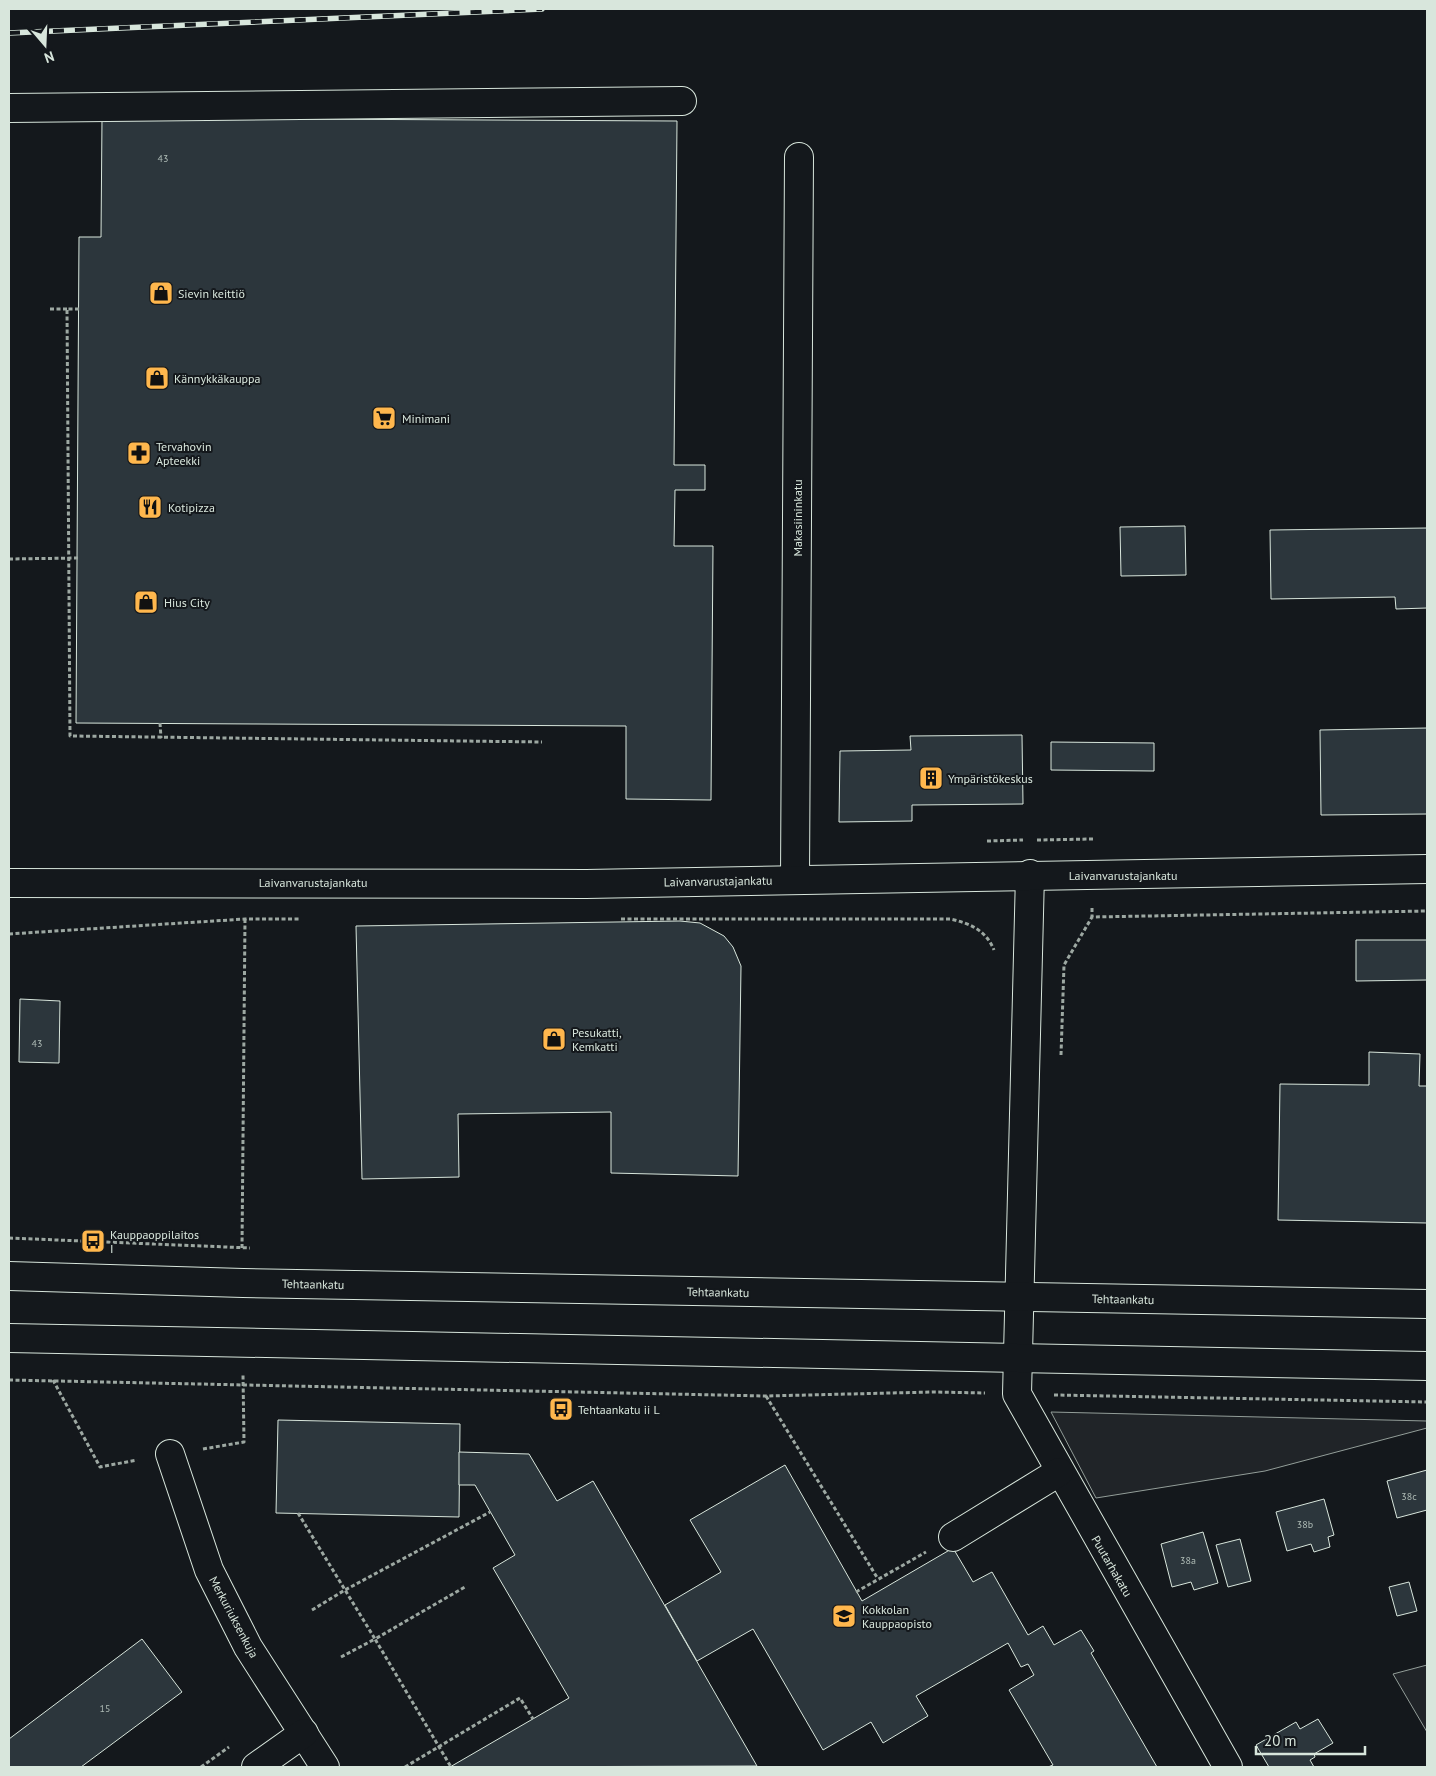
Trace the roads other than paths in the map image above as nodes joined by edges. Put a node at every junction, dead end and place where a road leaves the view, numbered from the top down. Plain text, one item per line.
1 (682, 102) dead end
2 (9, 108) edge
3 (799, 157) dead end
4 (1427, 869) edge
5 (1030, 874) junction
6 (795, 879) junction
7 (9, 882) edge
8 (9, 1276) edge
9 (1019, 1298) junction
10 (1427, 1304) edge
11 (9, 1338) edge
12 (1017, 1358) junction
13 (1427, 1366) edge
14 (170, 1454) road end
15 (1059, 1472) junction
16 (953, 1537) road end
17 (304, 1733) junction
18 (256, 1767) edge
19 (325, 1767) edge
20 (1228, 1767) edge

1 - 2 street
3 - 6 street, Makasiininkatu
4 - 5 street, Laivanvarustajankatu
5 - 6 street, Laivanvarustajankatu
5 - 9 street, Puutarhakatu
6 - 7 street, Laivanvarustajankatu
8 - 9 street, Tehtaankatu
9 - 10 street, Tehtaankatu
9 - 12 street, Puutarhakatu
11 - 12 street
12 - 13 street
12 - 15 street, Puutarhakatu
14 - 17 street, Merkuriuksenkuja
15 - 16 street
15 - 20 street, Puutarhakatu
17 - 18 street
17 - 19 street, Merkuriuksenkuja

